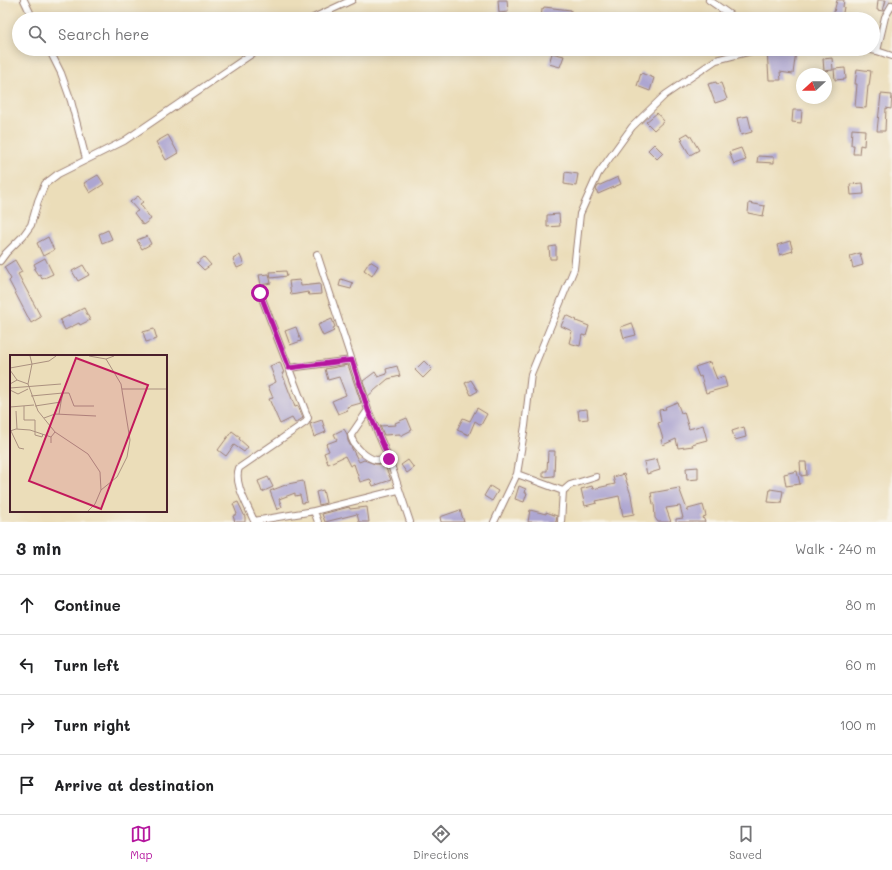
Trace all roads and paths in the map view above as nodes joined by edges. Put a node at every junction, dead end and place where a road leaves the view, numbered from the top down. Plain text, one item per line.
1 (24, 0) edge
2 (352, 0) edge
3 (709, 0) edge
4 (892, 4) edge
5 (30, 12) edge
6 (326, 12) edge
7 (726, 12) edge
8 (880, 38) edge
9 (880, 52) edge
10 (52, 56) edge
11 (249, 56) edge
12 (732, 56) edge
13 (892, 56) edge
14 (86, 159) junction
15 (317, 254) dead end
16 (0, 261) edge
17 (260, 293) dead end
18 (352, 360) junction
19 (289, 368) junction
20 (368, 410) junction
21 (389, 459) junction
22 (517, 474) junction
23 (596, 477) dead end
24 (398, 490) junction
25 (563, 491) junction
26 (314, 511) junction
27 (254, 522) edge
28 (318, 522) edge
29 (410, 522) edge
30 (494, 522) edge
31 (561, 522) edge

1 - 5 street
2 - 6 street
3 - 7 street
4 - 8 street
9 - 13 street
10 - 14 street
11 - 14 street
12 - 22 street
14 - 16 street
15 - 18 street
17 - 19 street
18 - 19 street
18 - 20 street
19 - 27 street
20 - 21 street
20 - 21 street
21 - 24 street
22 - 25 street
22 - 30 street
23 - 25 street
24 - 26 street
24 - 29 street
25 - 31 street
26 - 27 street
26 - 28 street

